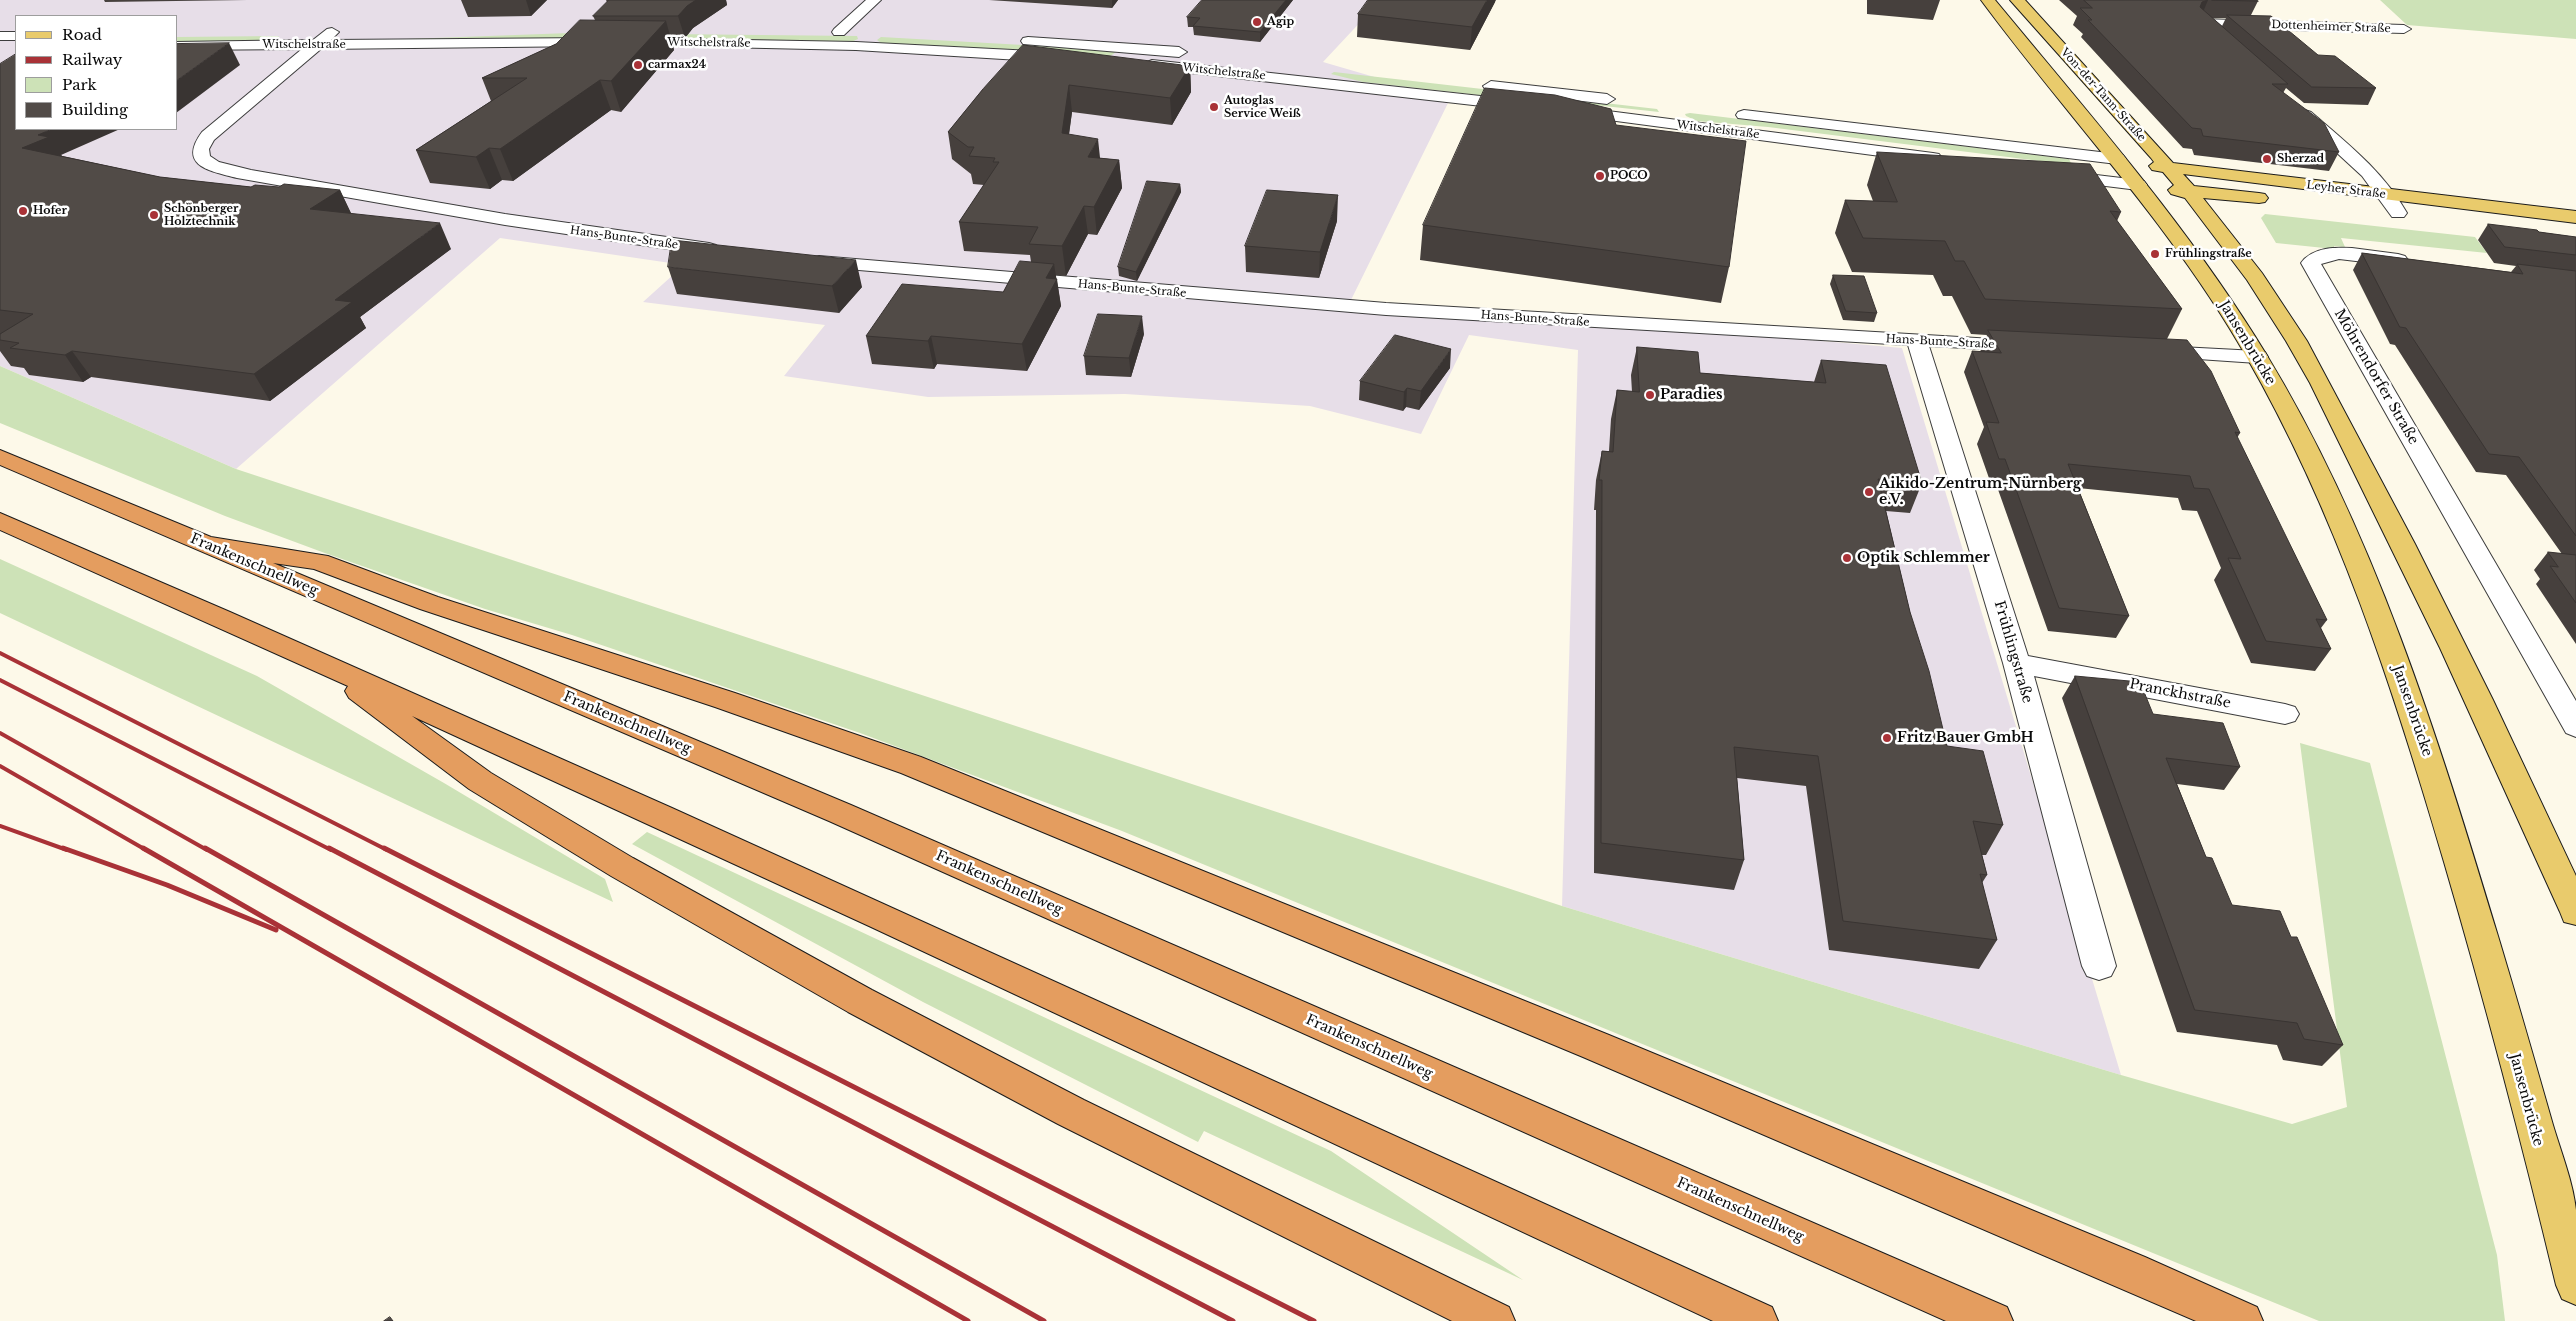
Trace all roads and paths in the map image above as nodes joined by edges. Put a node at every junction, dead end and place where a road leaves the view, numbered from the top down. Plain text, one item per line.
1 (874, 0) edge
2 (1988, 0) edge
3 (2017, 0) edge
4 (603, 28) edge
5 (632, 28) edge
6 (2404, 29) dead end
7 (332, 32) junction
8 (839, 32) junction
9 (178, 34) edge
10 (0, 36) edge
11 (15, 36) edge
12 (315, 45) junction
13 (0, 46) edge
14 (15, 46) edge
15 (178, 46) edge
16 (1131, 48) junction
17 (2230, 48) edge
18 (1194, 54) dead end
19 (1120, 62) junction
20 (1306, 65) dead end
21 (1297, 80) junction
22 (1473, 84) dead end
23 (1621, 101) dead end
24 (2292, 103) edge
25 (1670, 106) dead end
26 (1536, 108) edge
27 (1563, 111) edge
28 (1729, 113) dead end
29 (1664, 123) junction
30 (2117, 159) junction
31 (1949, 160) edge
32 (2168, 167) junction
33 (2045, 173) edge
34 (2138, 185) junction
35 (2187, 191) junction
36 (2389, 196) junction
37 (2276, 200) dead end
38 (2379, 211) dead end
39 (2398, 213) junction
40 (2576, 217) edge
41 (2576, 232) edge
42 (731, 252) edge
43 (798, 260) edge
44 (2420, 262) edge
45 (1916, 341) junction
46 (2036, 346) edge
47 (2146, 351) edge
48 (2257, 357) junction
49 (0, 457) edge
50 (0, 520) edge
51 (206, 544) junction
52 (316, 659) junction
53 (2017, 663) junction
54 (2285, 714) dead end
55 (2576, 726) edge
56 (2576, 912) edge
57 (2099, 966) dead end
58 (2576, 1285) edge
59 (1495, 1321) edge
60 (1758, 1321) edge
61 (1993, 1321) edge
62 (2243, 1321) edge

1 - 8 street
2 - 30 main road, Von-der-Tann-Straße
3 - 32 main road, Von-der-Tann-Straße
4 - 7 street, Witschelstraße
5 - 8 street, Witschelstraße
6 - 17 street, Dottenheimer Straße
7 - 9 street, Witschelstraße
7 - 12 street, Hans-Bunte-Straße
8 - 16 street, Witschelstraße
10 - 11 street
12 - 15 street, Witschelstraße
12 - 19 street, Witschelstraße
12 - 42 street, Hans-Bunte-Straße
13 - 14 street
16 - 18 street, Witschelstraße
16 - 19 street
19 - 21 street, Witschelstraße
20 - 21 street
21 - 26 street, Witschelstraße
22 - 23 street
24 - 36 street
25 - 29 street
27 - 29 street, Witschelstraße
28 - 30 street, Witschelstraße
29 - 31 street, Witschelstraße
30 - 32 main road, Leyher Straße
30 - 34 main road, Von-der-Tann-Straße
32 - 35 main road, Von-der-Tann-Straße
32 - 36 main road, Leyher Straße
33 - 34 street
34 - 35 main road
34 - 48 main road, Jansenbrücke
35 - 37 main road
35 - 56 main road
36 - 39 street
36 - 40 main road, Leyher Straße
38 - 39 main road, Leyher Straße
39 - 41 main road, Leyher Straße
43 - 45 street, Hans-Bunte-Straße
44 - 55 street, Möhrendorfer Straße
45 - 46 street, Hans-Bunte-Straße
45 - 53 street, Frühlingstraße
47 - 48 street
48 - 58 main road, Jansenbrücke
49 - 51 highway, Frankenschnellweg
50 - 52 highway
51 - 61 highway, Frankenschnellweg
51 - 62 highway
52 - 59 highway
52 - 60 highway
53 - 54 street, Pranckhstraße
53 - 57 street, Frühlingstraße

